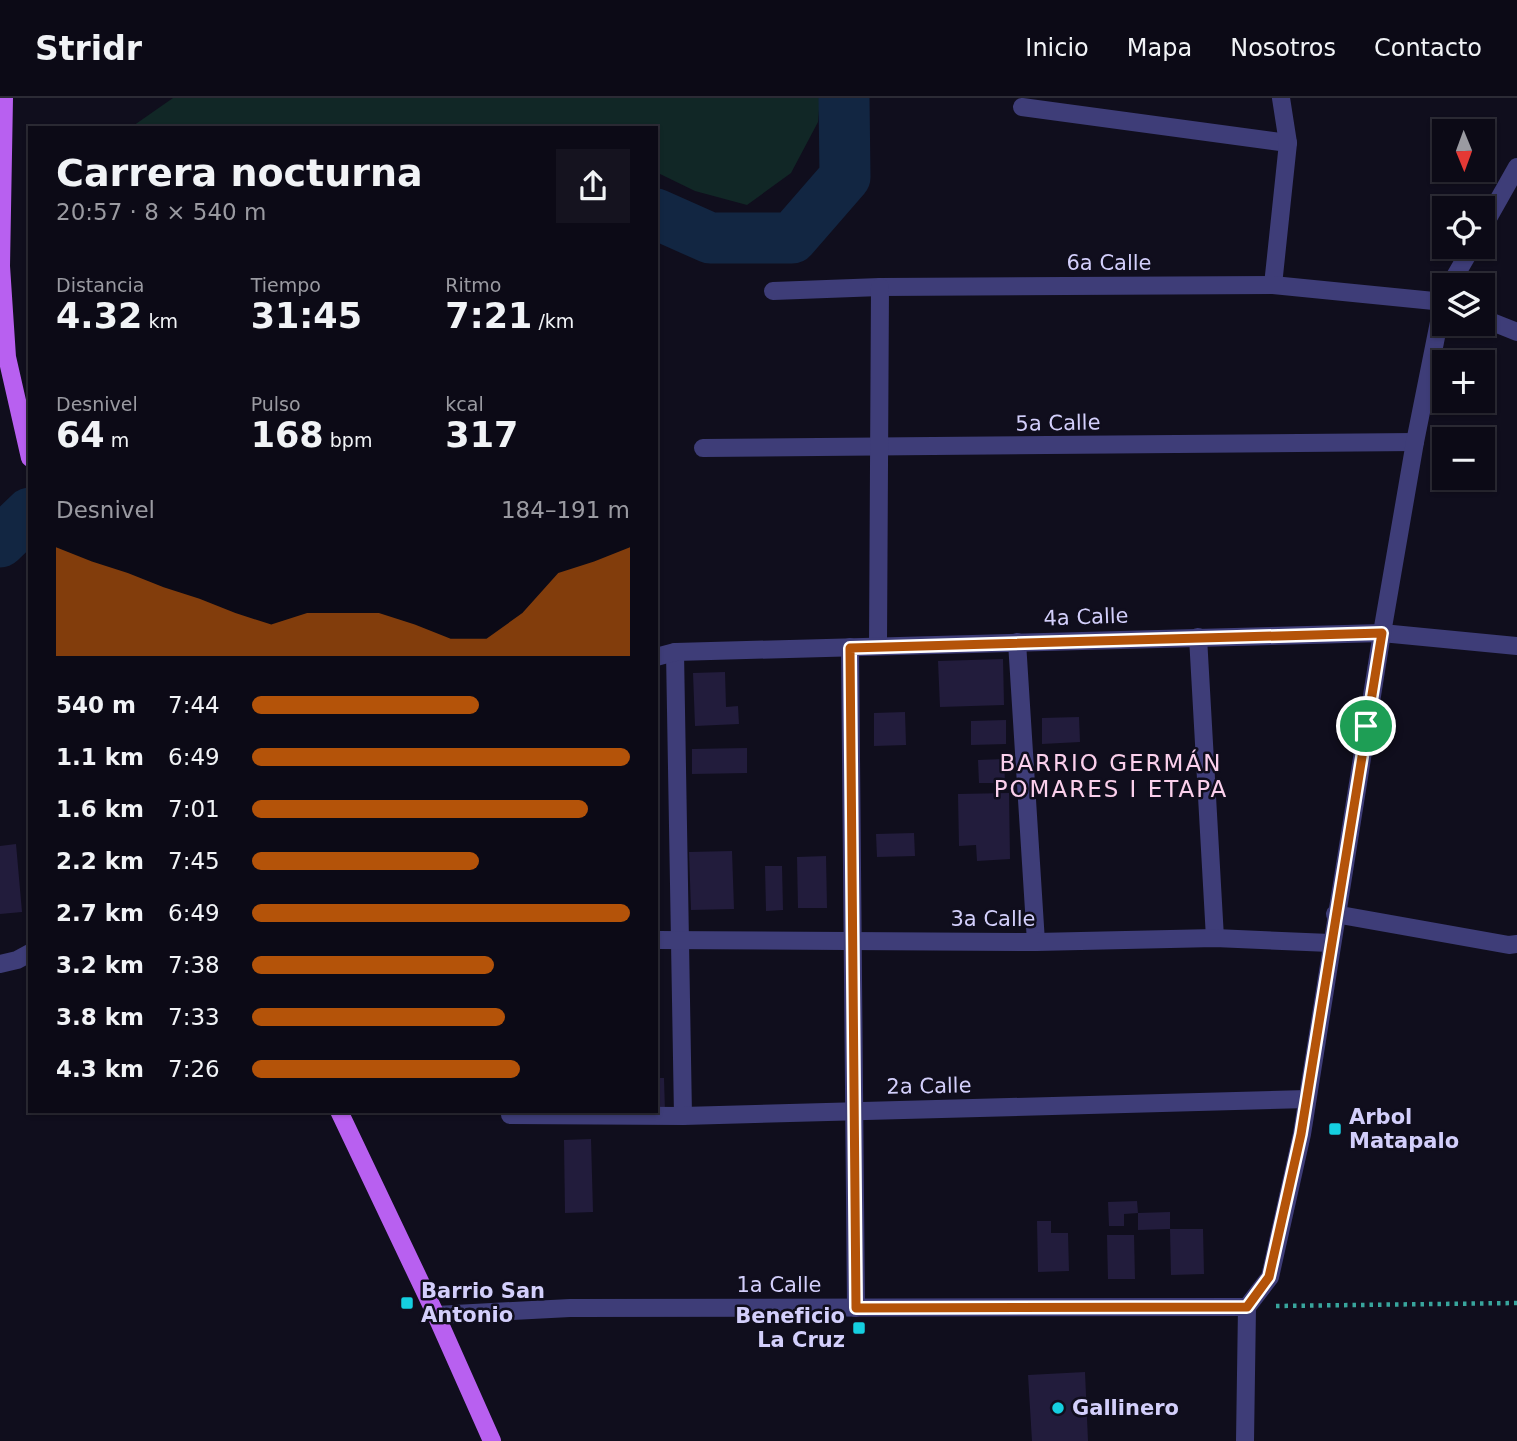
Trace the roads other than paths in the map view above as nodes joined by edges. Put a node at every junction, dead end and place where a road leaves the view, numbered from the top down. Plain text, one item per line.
1 (4, 98) edge
2 (1281, 98) edge
3 (1022, 107) dead end
4 (1288, 143) junction
5 (1517, 167) edge
6 (1495, 206) edge
7 (1273, 285) junction
8 (880, 287) junction
9 (773, 291) dead end
10 (1432, 299) edge
11 (1495, 323) edge
12 (1517, 332) edge
13 (1436, 336) edge
14 (1415, 442) junction
15 (879, 447) junction
16 (703, 448) dead end
17 (28, 453) edge
18 (1382, 633) junction
19 (1198, 637) junction
20 (1017, 642) junction
21 (878, 646) junction
22 (1517, 646) edge
23 (850, 648) junction
24 (675, 652) junction
25 (658, 656) edge
26 (1335, 914) junction
27 (1215, 938) junction
28 (658, 940) edge
29 (679, 940) junction
30 (853, 942) junction
31 (1036, 942) junction
32 (1330, 943) junction
33 (1517, 944) edge
34 (28, 954) edge
35 (0, 964) edge
36 (1307, 1099) junction
37 (853, 1111) junction
38 (340, 1113) edge
39 (510, 1115) dead end
40 (682, 1116) junction
41 (1247, 1307) junction
42 (856, 1308) junction
43 (436, 1315) junction
44 (492, 1441) edge
45 (1245, 1441) edge

1 - 17 main road
2 - 4 street
3 - 4 street
4 - 7 street
5 - 6 street
7 - 8 street, 6a Calle
7 - 10 street, 6a Calle
8 - 9 street, 6a Calle
8 - 15 street
11 - 12 street
13 - 14 street
14 - 15 street, 5a Calle
14 - 18 street
15 - 16 street, 5a Calle
15 - 21 street
18 - 19 street, 4a Calle
18 - 22 street, 4a Calle
18 - 26 street
19 - 20 street, 4a Calle
19 - 27 street
20 - 21 street, 4a Calle
20 - 31 street
21 - 23 street, 4a Calle
23 - 24 street, 4a Calle
23 - 30 street
24 - 25 street, 4a Calle
24 - 29 street
26 - 32 street
26 - 33 street
27 - 31 street, 3a Calle
27 - 32 street, 3a Calle
28 - 29 street, 3a Calle
29 - 30 street, 3a Calle
29 - 40 street
30 - 31 street, 3a Calle
30 - 37 street
32 - 36 street
34 - 35 street
36 - 37 street, 2a Calle
36 - 41 street
37 - 40 street, 2a Calle
37 - 42 street
38 - 43 main road
39 - 40 street, 2a Calle
41 - 42 street, 1a Calle
41 - 45 street
42 - 43 street, 1a Calle
43 - 44 main road

